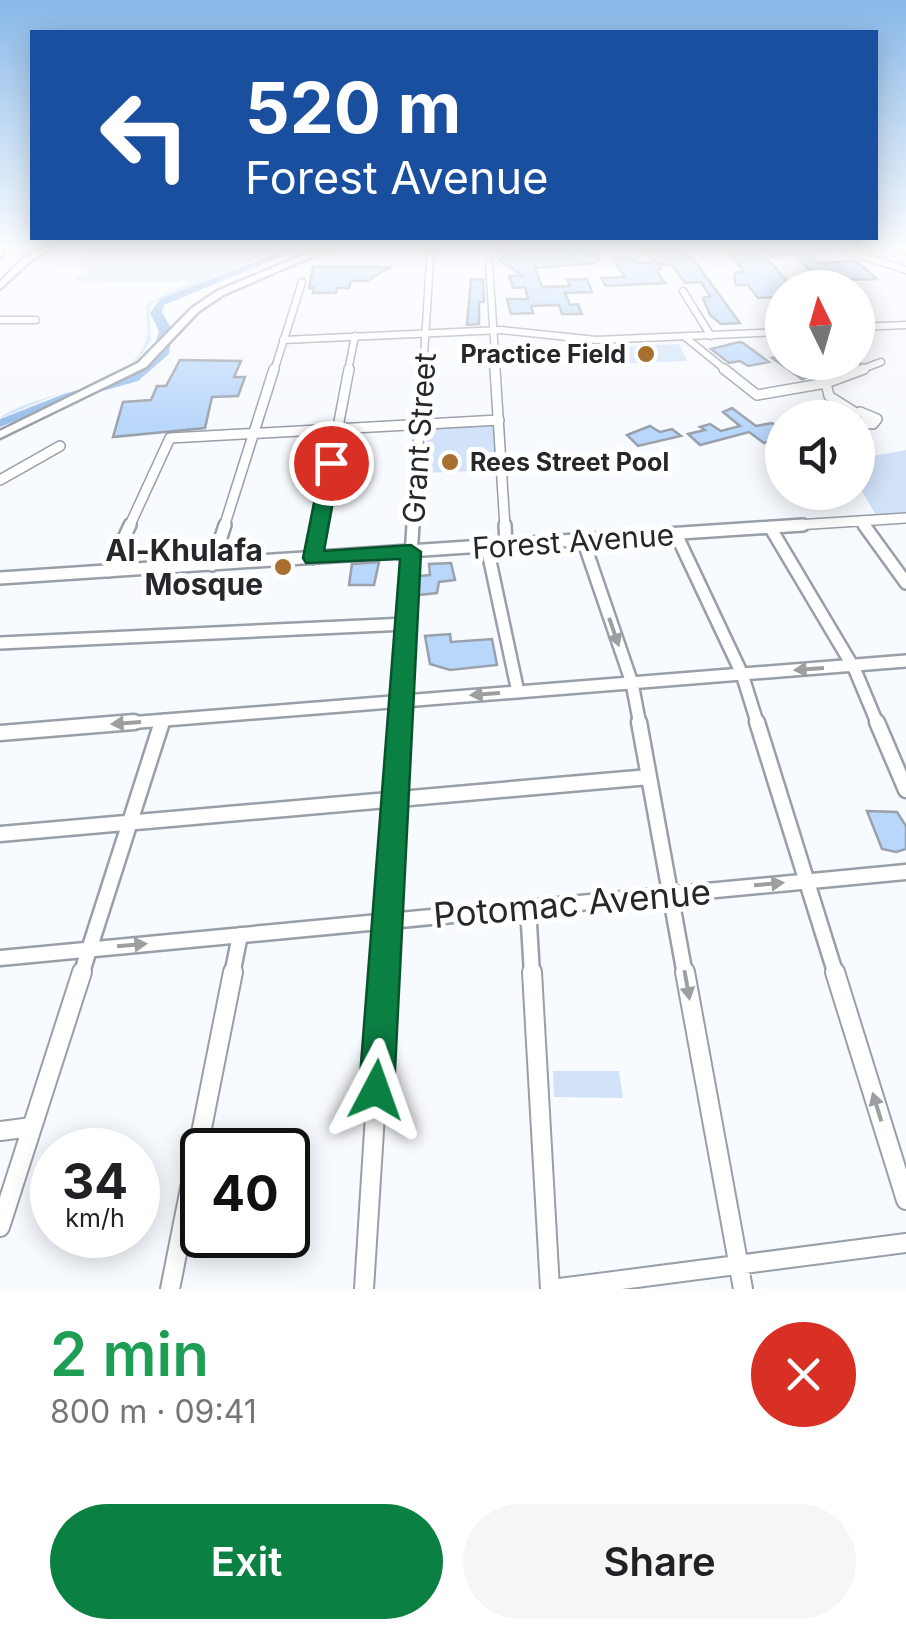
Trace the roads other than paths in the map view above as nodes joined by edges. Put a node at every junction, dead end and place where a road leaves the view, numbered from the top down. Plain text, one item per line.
1 (199, 306) edge
2 (295, 306) edge
3 (428, 306) edge
4 (492, 306) edge
5 (692, 306) edge
6 (0, 320) edge
7 (36, 320) dead end
8 (906, 326) edge
9 (494, 328) junction
10 (875, 329) edge
11 (765, 332) edge
12 (426, 333) junction
13 (711, 334) junction
14 (355, 336) junction
15 (685, 337) junction
16 (284, 340) junction
17 (834, 380) edge
18 (826, 384) junction
19 (796, 391) junction
20 (829, 396) junction
21 (834, 400) edge
22 (499, 420) junction
23 (420, 424) junction
24 (337, 429) junction
25 (0, 433) edge
26 (254, 433) junction
27 (60, 446) dead end
28 (0, 480) edge
29 (906, 518) edge
30 (861, 521) junction
31 (770, 527) junction
32 (676, 534) junction
33 (583, 540) junction
34 (506, 545) junction
35 (487, 546) junction
36 (411, 552) junction
37 (313, 558) junction
38 (212, 565) junction
39 (110, 572) junction
40 (2, 582) edge
41 (906, 583) edge
42 (406, 624) junction
43 (0, 643) edge
44 (906, 661) edge
45 (852, 666) junction
46 (742, 674) junction
47 (632, 683) junction
48 (518, 692) junction
49 (401, 700) junction
50 (163, 720) junction
51 (0, 733) edge
52 (906, 753) edge
53 (891, 754) junction
54 (649, 777) junction
55 (906, 790) edge
56 (396, 799) junction
57 (130, 822) junction
58 (0, 834) edge
59 (906, 872) edge
60 (806, 881) junction
61 (670, 893) junction
62 (528, 907) junction
63 (387, 920) junction
64 (240, 935) junction
65 (90, 949) junction
66 (0, 958) edge
67 (32, 1127) junction
68 (0, 1131) edge
69 (906, 1200) edge
70 (0, 1227) edge
71 (906, 1244) edge
72 (738, 1265) junction
73 (170, 1289) edge
74 (364, 1289) edge
75 (551, 1289) edge
76 (742, 1289) edge

1 - 25 highway
2 - 16 street
3 - 12 street, Grant Street
4 - 9 street
5 - 13 street
6 - 7 street
8 - 10 street
9 - 12 street
9 - 13 street
9 - 15 street
9 - 22 street
11 - 13 street
12 - 14 street
12 - 23 street, Grant Street
13 - 15 street
14 - 16 street
14 - 24 street
15 - 19 street
16 - 26 street
17 - 18 street
18 - 19 street
18 - 20 street
19 - 20 street
20 - 21 street
22 - 23 street
22 - 34 street
23 - 24 street
23 - 36 street, Grant Street
24 - 26 street
24 - 37 street
26 - 38 street
26 - 39 street
27 - 28 street
29 - 30 street, Forest Avenue
30 - 31 street, Forest Avenue
30 - 41 street
31 - 32 street, Forest Avenue
31 - 45 street
32 - 33 street, Forest Avenue
32 - 46 street
33 - 34 street, Forest Avenue
33 -> 47 street
34 - 35 street, Forest Avenue
35 - 36 street, Forest Avenue
35 - 48 street
36 - 37 street, Forest Avenue
36 - 42 street, Grant Street
37 - 38 street, Forest Avenue
38 - 39 street, Forest Avenue
39 - 40 street, Forest Avenue
42 - 43 street
42 - 49 street, Grant Street
44 - 45 street
45 -> 46 street
45 - 53 street
46 - 47 street
46 - 60 street
47 - 48 street
47 - 54 street
48 -> 49 street
49 - 50 street
49 - 56 street, Grant Street
50 -> 51 street
50 - 57 street
52 - 53 street
53 - 55 street
54 - 56 street
54 - 61 street
56 - 57 street
56 - 63 street, Grant Street
57 - 58 street
57 - 65 street
59 - 60 street, Potomac Avenue
61 -> 60 street, Potomac Avenue
69 -> 60 street
61 - 62 street, Potomac Avenue
61 -> 72 street
62 - 63 street, Potomac Avenue
62 - 75 street
63 - 64 street, Potomac Avenue
63 - 74 street, Grant Street
65 -> 64 street, Potomac Avenue
64 - 73 street
65 - 66 street, Potomac Avenue
65 - 67 street
67 - 68 street
67 - 70 street
71 - 72 street
72 - 75 street
72 - 76 street

